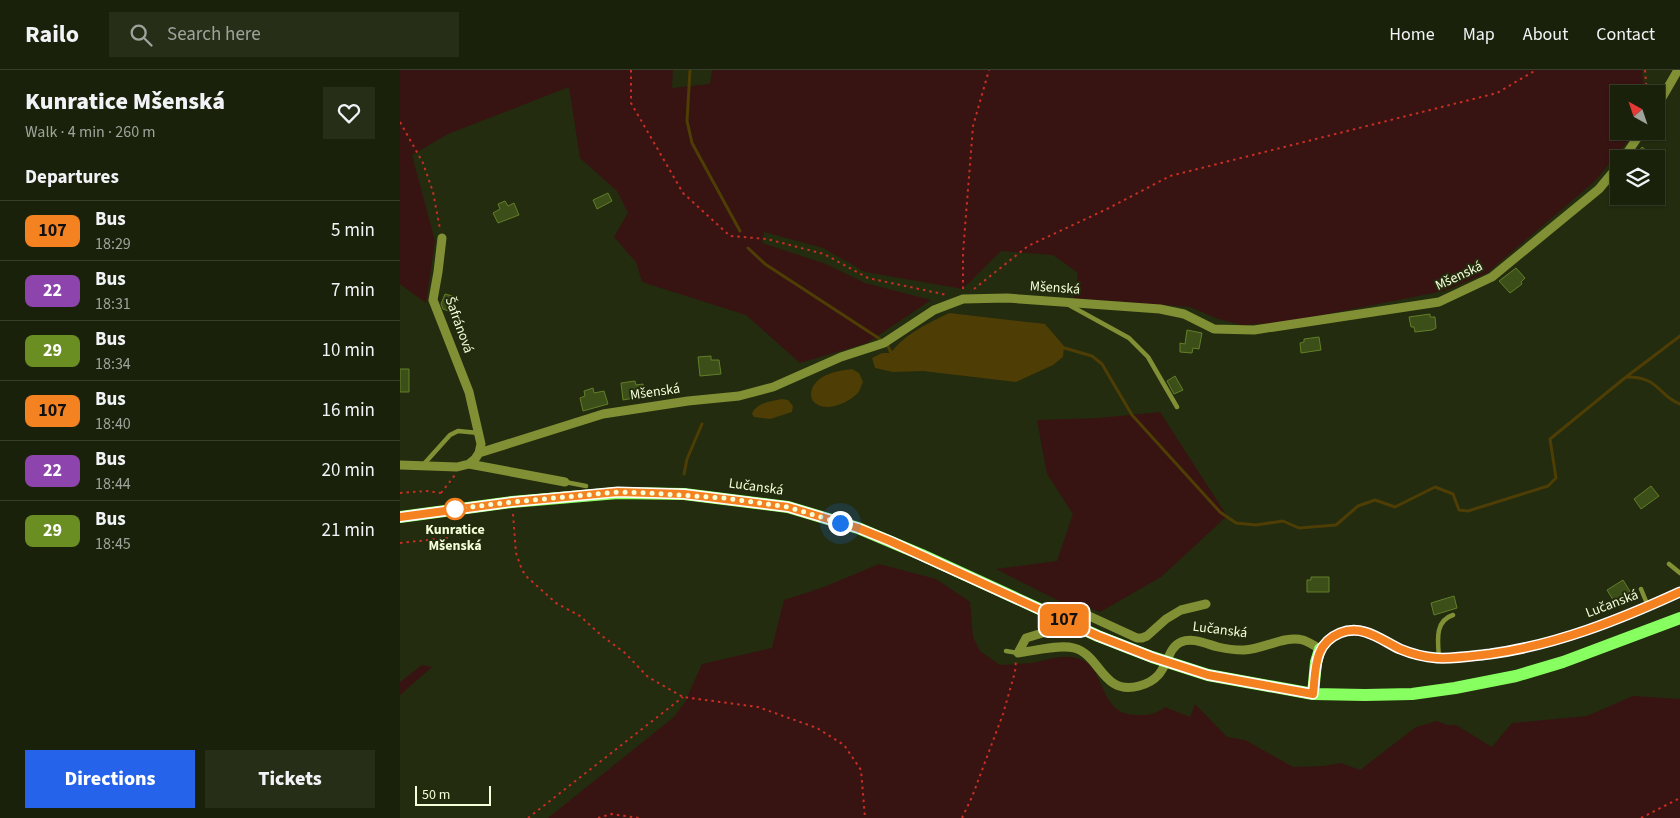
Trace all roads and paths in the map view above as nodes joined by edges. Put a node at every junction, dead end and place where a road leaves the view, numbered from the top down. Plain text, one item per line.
1 (631, 70) edge
2 (989, 70) edge
3 (1536, 70) edge
4 (1644, 70) edge
5 (1678, 70) edge
6 (1646, 85) edge
7 (1665, 92) edge
8 (400, 122) edge
9 (1610, 175) edge
10 (442, 238) joint
11 (963, 299) junction
12 (1064, 302) junction
13 (1177, 407) dead end
14 (479, 434) junction
15 (479, 453) junction
16 (469, 464) junction
17 (400, 465) edge
18 (423, 465) junction
19 (455, 474) dead end
20 (565, 482) joint
21 (586, 486) dead end
22 (400, 493) edge
23 (440, 493) junction
24 (441, 497) dead end
25 (512, 502) junction
26 (400, 517) edge
27 (446, 530) dead end
28 (400, 543) edge
29 (1669, 564) dead end
30 (1680, 573) edge
31 (1641, 589) dead end
32 (1680, 592) edge
33 (1206, 604) dead end
34 (1648, 606) junction
35 (1452, 615) dead end
36 (1680, 618) edge
37 (1320, 649) junction
38 (1006, 651) dead end
39 (1018, 653) junction
40 (1438, 658) junction
41 (1313, 694) junction
42 (683, 697) junction
43 (1680, 798) edge
44 (528, 818) edge
45 (598, 818) edge
46 (639, 818) edge
47 (866, 818) edge
48 (962, 818) edge
49 (1641, 818) edge

1 - 11 path
2 - 11 path
3 - 11 path
4 - 6 path
5 - 7 street
8 - 10 path
9 - 12 street, Mšenská
10 - 14 street, Šafránová
11 - 12 street, Mšenská
11 - 15 street, Mšenská
12 - 13 lane
14 - 15 street, Šafránová
14 - 18 lane
15 - 16 street
16 - 18 street
16 - 20 street
17 - 18 street
19 - 23 path
20 - 21 lane
22 - 23 path
23 - 24 path
25 - 26 main road, Lučanská
25 - 41 main road, Lučanská
25 - 42 path
27 - 28 path
29 - 30 lane
31 - 34 lane
32 - 34 street, Lučanská
33 - 39 street, Lučanská
34 - 40 street, Lučanská
35 - 40 lane
36 - 41 main road, Lučanská
37 - 39 street, Lučanská
37 - 40 street, Lučanská
37 - 41 main road
38 - 39 lane
39 - 48 path
42 - 44 path
42 - 47 path
43 - 49 path
45 - 46 path

